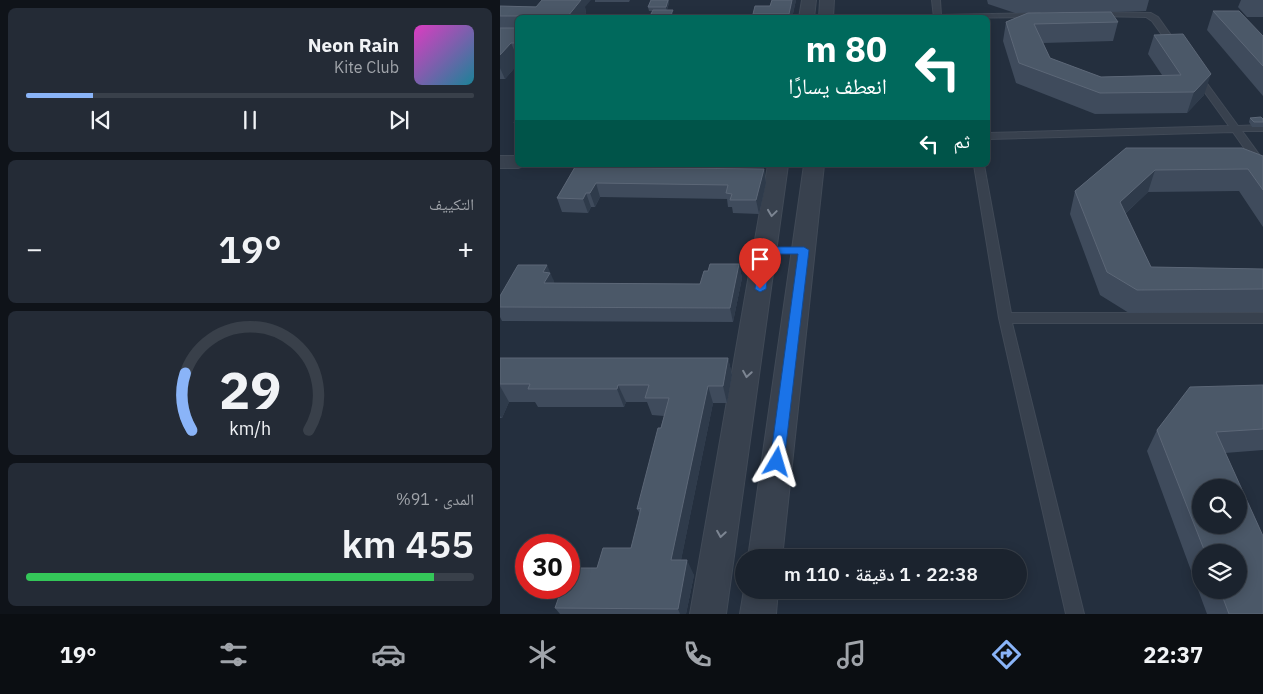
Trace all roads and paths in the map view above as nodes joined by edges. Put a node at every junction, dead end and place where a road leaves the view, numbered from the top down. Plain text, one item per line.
1 (809, 0) edge
2 (827, 0) edge
3 (936, 0) edge
4 (1084, 14) edge
5 (806, 15) edge
6 (826, 15) edge
7 (938, 15) edge
8 (1045, 15) edge
9 (990, 16) edge
10 (1184, 58) edge
11 (1190, 66) edge
12 (1263, 128) edge
13 (1236, 129) junction
14 (990, 136) edge
15 (500, 162) edge
16 (515, 162) edge
17 (778, 167) edge
18 (814, 167) edge
19 (979, 167) edge
20 (1263, 167) edge
21 (766, 250) junction
22 (804, 250) junction
23 (1005, 318) junction
24 (1263, 318) edge
25 (766, 549) edge
26 (760, 599) edge
27 (708, 614) edge
28 (758, 614) edge
29 (1075, 614) edge

1 - 5 street
2 - 6 street
3 - 7 lane
4 - 10 lane
8 - 9 lane
11 - 13 lane
12 - 13 lane
13 - 14 lane
13 - 20 lane
15 - 16 street
17 -> 21 street
18 - 22 street
19 - 23 lane
21 - 22 street
21 -> 27 street
22 - 25 street
23 - 24 lane
23 - 29 lane
26 - 28 street

